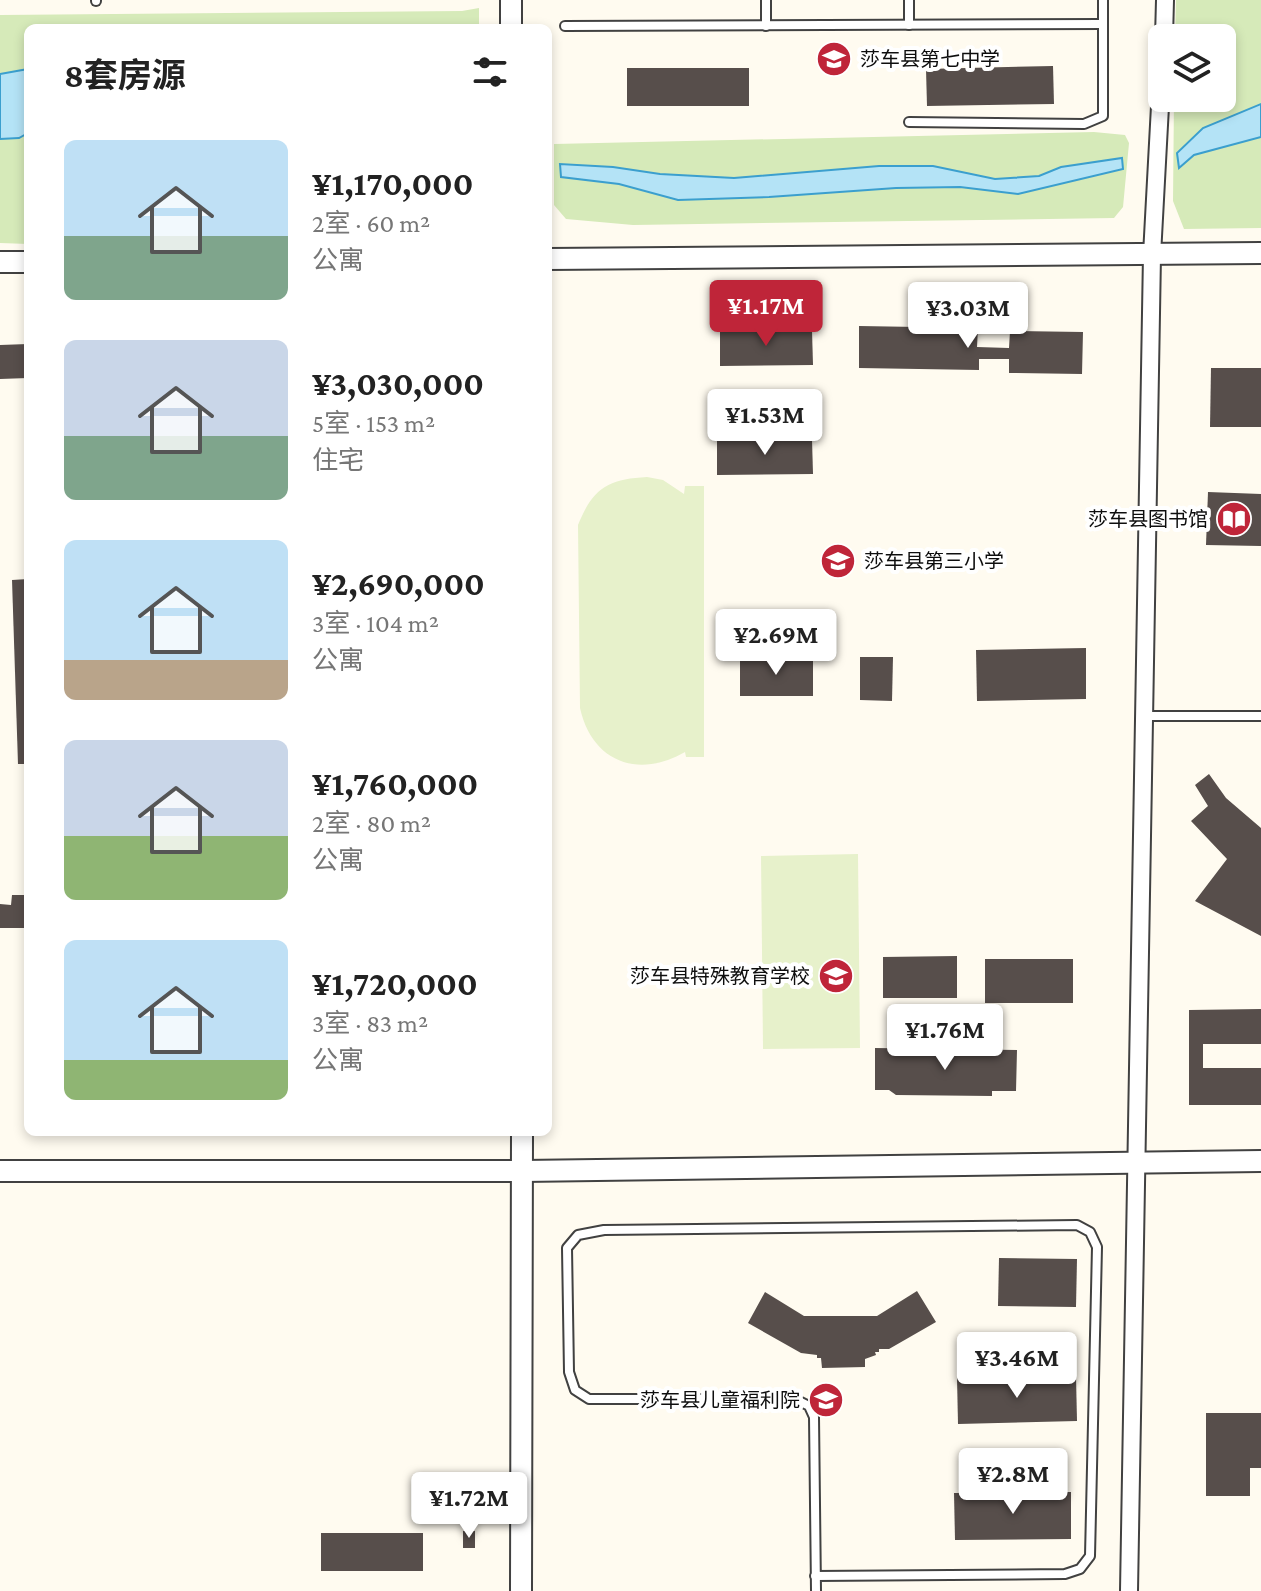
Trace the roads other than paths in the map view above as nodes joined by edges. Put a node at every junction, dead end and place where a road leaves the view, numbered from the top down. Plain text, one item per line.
1 (511, 0) edge
2 (766, 0) edge
3 (909, 0) edge
4 (1103, 0) edge
5 (1165, 0) edge
6 (511, 24) edge
7 (1103, 24) junction
8 (1164, 24) edge
9 (909, 25) junction
10 (565, 26) dead end
11 (766, 26) junction
12 (1160, 112) edge
13 (909, 122) dead end
14 (1261, 253) edge
15 (1152, 255) junction
16 (552, 259) edge
17 (0, 262) edge
18 (24, 262) edge
19 (1144, 716) junction
20 (1261, 716) edge
21 (522, 1136) edge
22 (1261, 1161) edge
23 (1137, 1162) junction
24 (0, 1171) edge
25 (523, 1171) junction
26 (815, 1576) junction
27 (521, 1591) edge
28 (816, 1591) edge
29 (1129, 1591) edge

1 - 6 street
2 - 11 lane
3 - 9 lane
4 - 7 lane
5 - 8 street
7 - 9 lane
7 - 13 lane
9 - 11 lane
10 - 11 lane
12 - 15 street
14 - 15 street
15 - 16 street
15 - 19 street
17 - 18 street
19 - 20 lane
19 - 23 street
21 - 25 street
22 - 23 street
23 - 25 street
23 - 29 street
24 - 25 street
25 - 27 street
26 - 26 lane
26 - 28 lane

